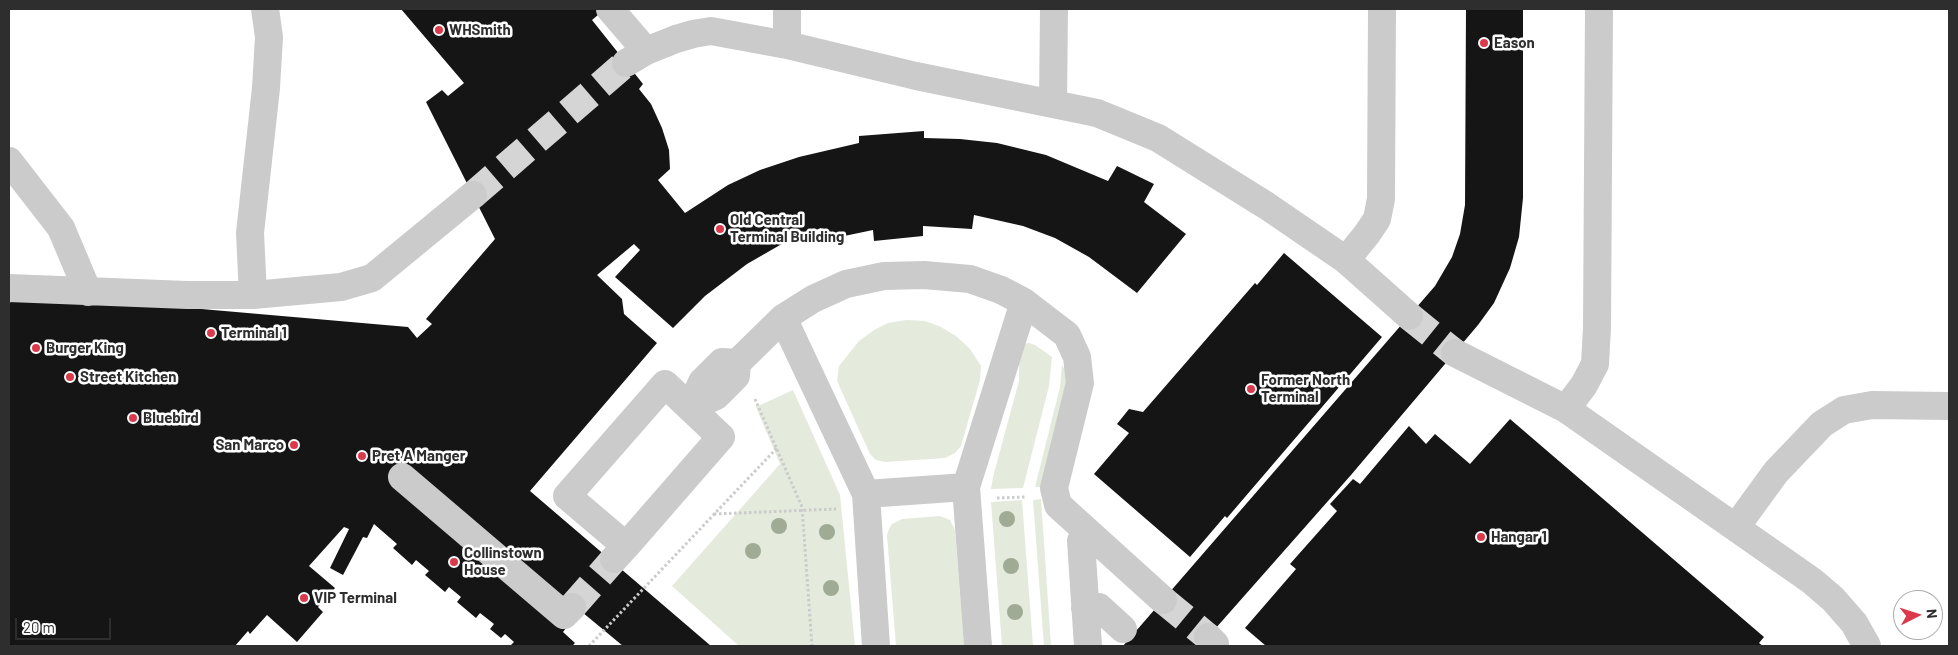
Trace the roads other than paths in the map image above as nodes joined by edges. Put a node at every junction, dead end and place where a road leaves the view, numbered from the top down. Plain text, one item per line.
1 (265, 9) edge
2 (610, 9) edge
3 (787, 9) edge
4 (1054, 9) edge
5 (1382, 9) edge
6 (1599, 9) edge
7 (787, 45) junction
8 (1053, 103) junction
9 (9, 161) edge
10 (473, 195) tunnel mouth
11 (1346, 260) junction
12 (9, 288) edge
13 (88, 292) junction
14 (253, 295) junction
15 (1024, 302) junction
16 (1409, 316) tunnel mouth
17 (783, 318) junction
18 (1455, 353) tunnel mouth
19 (1949, 406) edge
20 (690, 408) junction
21 (1566, 409) junction
22 (402, 477) dead end
23 (966, 494) junction
24 (867, 501) junction
25 (1736, 527) junction
26 (1089, 533) junction
27 (1163, 600) tunnel mouth
28 (572, 607) dead end
29 (1086, 608) junction
30 (1123, 629) dead end
31 (876, 646) edge
32 (978, 646) edge
33 (1088, 646) edge
34 (1867, 646) edge

1 - 14 lane
2 - 7 lane
3 - 7 lane
4 - 8 lane
5 - 11 lane
6 - 21 lane
7 - 8 lane
8 - 11 lane
9 - 13 lane
10 - 14 lane
11 - 16 lane
12 - 13 lane
13 - 14 lane
15 - 17 lane
15 - 23 lane
15 - 26 lane
17 - 20 lane
17 - 24 lane
18 - 21 lane
19 - 25 lane
20 - 20 lane
21 - 25 lane
22 - 28 lane
23 - 24 lane
23 - 32 lane
24 - 31 lane
25 - 34 lane
26 - 27 lane
26 - 29 lane
29 - 30 lane
29 - 33 lane

